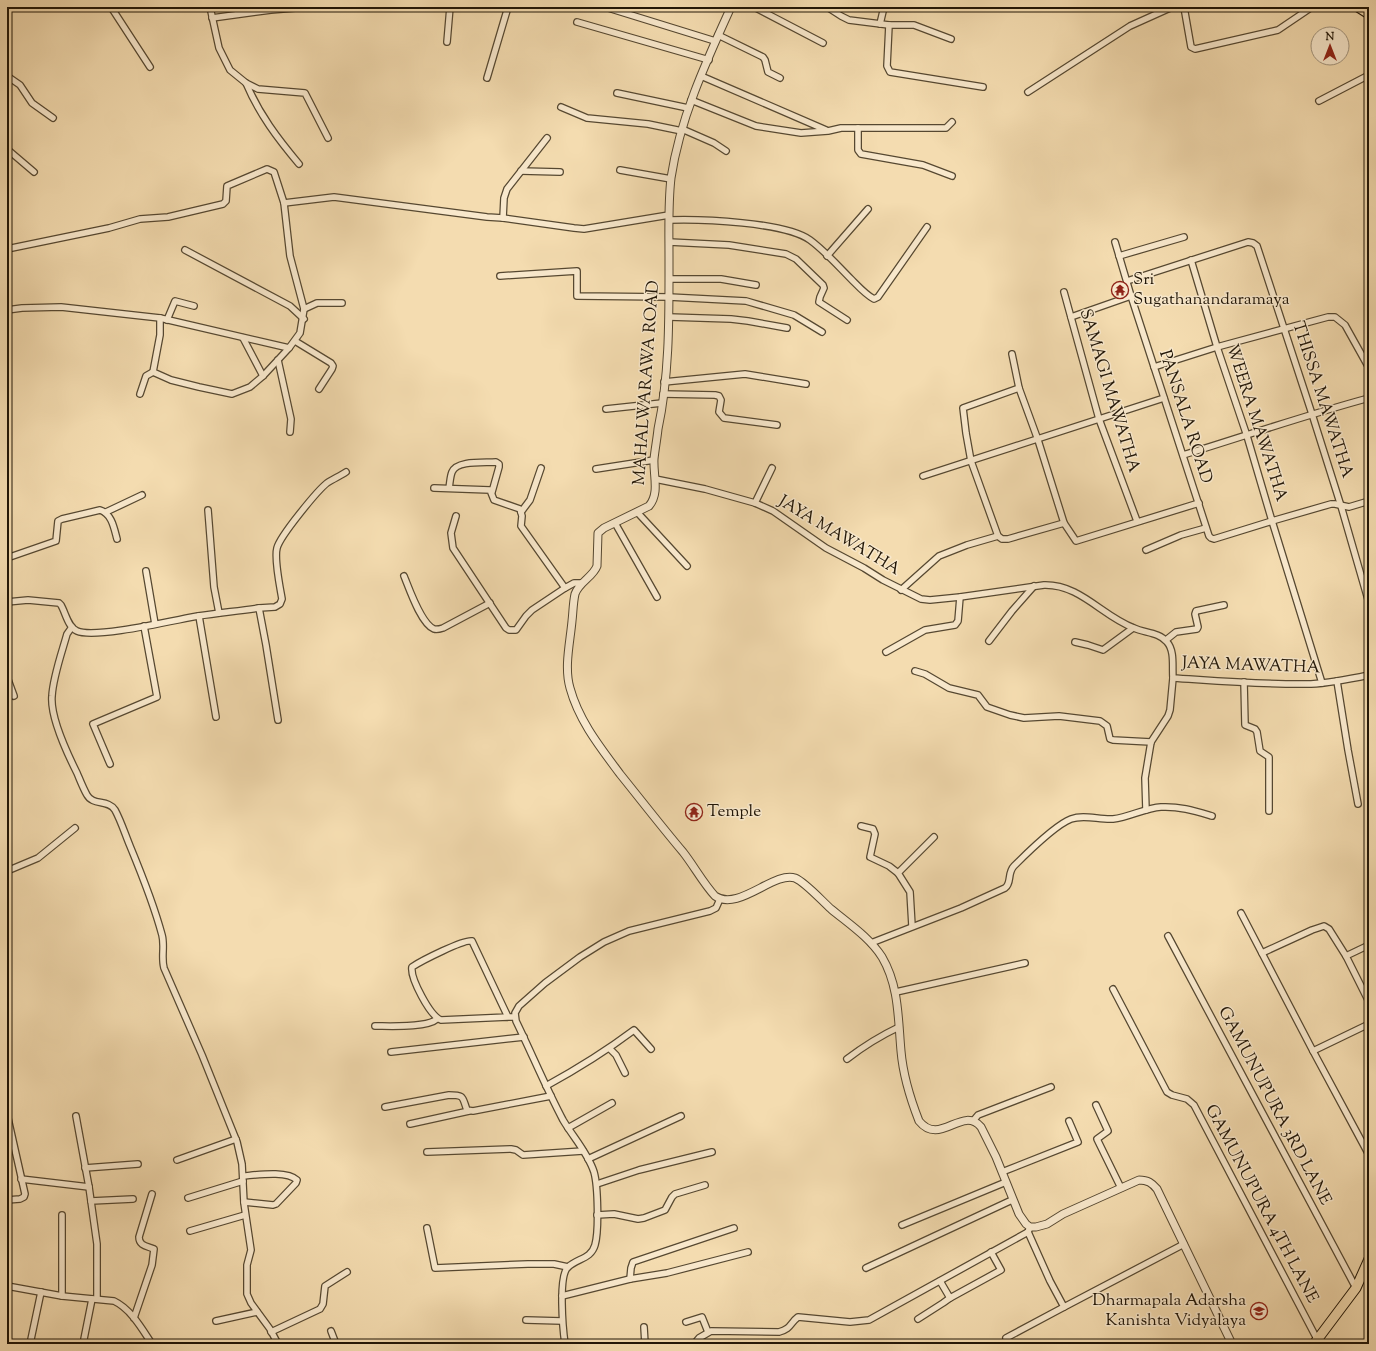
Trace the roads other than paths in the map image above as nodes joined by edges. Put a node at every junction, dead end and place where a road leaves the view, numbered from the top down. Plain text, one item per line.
1 (111, 7) edge
2 (210, 7) edge
3 (307, 7) edge
4 (450, 7) edge
5 (508, 7) edge
6 (605, 7) edge
7 (731, 7) edge
8 (754, 7) edge
9 (827, 7) edge
10 (884, 7) edge
11 (1175, 7) edge
12 (1184, 7) edge
13 (1312, 7) edge
14 (1358, 7) edge
15 (1369, 14) edge
16 (212, 18) junction
17 (577, 22) dead end
18 (880, 24) junction
19 (889, 24) junction
20 (717, 38) junction
21 (950, 39) dead end
22 (447, 42) dead end
23 (824, 43) dead end
24 (709, 60) junction
25 (150, 66) dead end
26 (1369, 75) edge
27 (7, 76) edge
28 (702, 76) junction
29 (487, 78) dead end
30 (780, 78) dead end
31 (246, 83) junction
32 (983, 87) dead end
33 (1028, 92) dead end
34 (617, 93) dead end
35 (691, 100) junction
36 (1319, 101) dead end
37 (561, 107) dead end
38 (688, 108) junction
39 (53, 118) dead end
40 (952, 122) dead end
41 (858, 128) junction
42 (682, 130) junction
43 (828, 131) junction
44 (328, 138) dead end
45 (547, 138) dead end
46 (7, 149) edge
47 (726, 151) dead end
48 (299, 164) dead end
49 (620, 170) dead end
50 (522, 171) junction
51 (34, 172) dead end
52 (560, 172) dead end
53 (952, 176) dead end
54 (671, 179) junction
55 (284, 203) junction
56 (868, 209) dead end
57 (503, 218) junction
58 (669, 218) junction
59 (927, 227) dead end
60 (1184, 237) dead end
61 (669, 242) junction
62 (1115, 242) dead end
63 (7, 249) edge
64 (185, 250) dead end
65 (827, 256) junction
66 (1119, 256) junction
67 (1191, 260) junction
68 (500, 276) dead end
69 (669, 279) junction
70 (1127, 281) junction
71 (756, 285) dead end
72 (1064, 292) dead end
73 (1131, 296) junction
74 (669, 297) junction
75 (342, 303) dead end
76 (194, 306) dead end
77 (304, 309) junction
78 (7, 310) edge
79 (669, 317) junction
80 (1071, 317) junction
81 (160, 318) junction
82 (304, 318) junction
83 (167, 320) junction
84 (847, 320) dead end
85 (787, 328) dead end
86 (1284, 329) junction
87 (822, 332) dead end
88 (243, 338) junction
89 (295, 341) junction
90 (1217, 347) junction
91 (289, 348) junction
92 (1012, 354) dead end
93 (278, 360) junction
94 (1154, 367) junction
95 (1369, 368) edge
96 (153, 372) junction
97 (263, 376) junction
98 (664, 382) junction
99 (806, 384) dead end
100 (1019, 388) junction
101 (319, 390) dead end
102 (140, 394) dead end
103 (663, 394) junction
104 (1164, 398) junction
105 (1369, 398) edge
106 (662, 403) junction
107 (606, 409) dead end
108 (1312, 414) junction
109 (1099, 419) junction
110 (777, 425) dead end
111 (290, 432) dead end
112 (1247, 436) junction
113 (1038, 440) junction
114 (1183, 455) junction
115 (654, 460) junction
116 (971, 461) junction
117 (541, 468) dead end
118 (772, 468) dead end
119 (596, 469) dead end
120 (346, 472) dead end
121 (923, 476) dead end
122 (655, 478) junction
123 (434, 488) dead end
124 (449, 488) junction
125 (492, 492) junction
126 (142, 496) dead end
127 (1369, 501) edge
128 (755, 503) junction
129 (1199, 503) junction
130 (1341, 506) junction
131 (208, 510) dead end
132 (106, 512) junction
133 (522, 512) junction
134 (637, 512) junction
135 (456, 516) dead end
136 (1137, 521) junction
137 (1272, 521) junction
138 (615, 522) junction
139 (1064, 522) junction
140 (1206, 528) junction
141 (998, 536) junction
142 (118, 539) dead end
143 (1146, 550) dead end
144 (7, 558) edge
145 (687, 566) dead end
146 (146, 571) dead end
147 (404, 576) dead end
148 (582, 583) junction
149 (1034, 586) junction
150 (565, 588) junction
151 (902, 590) junction
152 (657, 596) dead end
153 (960, 597) junction
154 (7, 602) edge
155 (1369, 602) edge
156 (490, 603) junction
157 (1224, 605) dead end
158 (259, 608) junction
159 (219, 614) junction
160 (199, 616) junction
161 (155, 624) junction
162 (144, 626) junction
163 (72, 627) junction
164 (1133, 628) junction
165 (1166, 640) junction
166 (989, 641) dead end
167 (1075, 642) dead end
168 (886, 652) dead end
169 (915, 671) dead end
170 (1369, 676) edge
171 (7, 677) edge
172 (1173, 678) junction
173 (1337, 681) junction
174 (1244, 682) junction
175 (1322, 683) junction
176 (14, 696) dead end
177 (216, 717) dead end
178 (278, 720) dead end
179 (1151, 742) junction
180 (110, 764) dead end
181 (1358, 804) dead end
182 (1146, 810) junction
183 (1269, 811) dead end
184 (1212, 816) dead end
185 (861, 826) dead end
186 (75, 828) dead end
187 (934, 837) dead end
188 (7, 871) edge
189 (898, 873) junction
190 (720, 900) junction
191 (1241, 913) dead end
192 (912, 926) junction
193 (1168, 936) dead end
194 (871, 943) junction
195 (1369, 945) edge
196 (1262, 953) junction
197 (1346, 956) junction
198 (1025, 963) dead end
199 (1113, 989) dead end
200 (896, 992) junction
201 (1369, 1002) edge
202 (508, 1017) junction
203 (515, 1017) junction
204 (437, 1019) junction
205 (1369, 1024) edge
206 (376, 1026) dead end
207 (899, 1027) junction
208 (524, 1037) junction
209 (610, 1049) junction
210 (651, 1049) dead end
211 (1313, 1051) junction
212 (391, 1052) dead end
213 (847, 1059) dead end
214 (625, 1073) dead end
215 (546, 1086) junction
216 (1051, 1087) dead end
217 (550, 1096) junction
218 (612, 1103) dead end
219 (1096, 1105) dead end
220 (385, 1107) dead end
221 (469, 1111) junction
222 (7, 1114) edge
223 (76, 1116) dead end
224 (681, 1116) dead end
225 (973, 1121) junction
226 (1069, 1121) dead end
227 (410, 1124) dead end
228 (568, 1128) junction
229 (236, 1139) junction
230 (583, 1151) junction
231 (427, 1152) dead end
232 (712, 1152) dead end
233 (1369, 1155) edge
234 (588, 1159) junction
235 (177, 1160) dead end
236 (138, 1164) dead end
237 (85, 1168) junction
238 (1002, 1172) junction
239 (243, 1178) junction
240 (21, 1179) junction
241 (1006, 1182) junction
242 (597, 1184) junction
243 (705, 1185) dead end
244 (89, 1187) junction
245 (1121, 1188) junction
246 (152, 1194) dead end
247 (188, 1198) dead end
248 (133, 1199) dead end
249 (7, 1200) edge
250 (1012, 1200) junction
251 (91, 1201) junction
252 (244, 1202) junction
253 (62, 1215) dead end
254 (245, 1215) junction
255 (597, 1215) junction
256 (902, 1225) dead end
257 (427, 1228) dead end
258 (734, 1228) dead end
259 (1029, 1229) junction
260 (190, 1231) dead end
261 (1184, 1244) junction
262 (748, 1252) dead end
263 (991, 1252) junction
264 (1369, 1259) edge
265 (568, 1267) junction
266 (866, 1268) dead end
267 (347, 1272) dead end
268 (630, 1279) junction
269 (940, 1281) junction
270 (7, 1286) edge
271 (1356, 1288) junction
272 (41, 1292) junction
273 (62, 1296) junction
274 (562, 1296) junction
275 (950, 1298) junction
276 (95, 1299) junction
277 (1064, 1306) junction
278 (257, 1312) junction
279 (134, 1318) junction
280 (918, 1319) dead end
281 (526, 1320) dead end
282 (216, 1321) dead end
283 (562, 1321) junction
284 (686, 1322) dead end
285 (644, 1327) dead end
286 (331, 1331) dead end
287 (271, 1332) junction
288 (708, 1332) junction
289 (1006, 1338) dead end
290 (1315, 1341) edge
291 (30, 1344) edge
292 (83, 1344) edge
293 (152, 1344) edge
294 (278, 1344) edge
295 (336, 1344) edge
296 (565, 1344) edge
297 (645, 1344) edge
298 (694, 1344) edge
299 (1232, 1344) edge

1 - 25 street
2 - 16 street
3 - 16 street
4 - 22 street
5 - 29 street
6 - 20 street
7 - 20 street, MAHALWARAWA ROAD
8 - 23 street
9 - 18 street
10 - 18 street
11 - 33 street
12 - 13 street
14 - 15 main road
16 - 31 street
17 - 24 street
18 - 19 street
19 - 21 street
19 - 32 street
20 - 24 street, MAHALWARAWA ROAD
20 - 30 street
24 - 28 street, MAHALWARAWA ROAD
26 - 36 street
27 - 39 street
28 - 35 street, MAHALWARAWA ROAD
28 - 43 street
31 - 44 street
31 - 48 street
34 - 38 street
35 - 38 street, MAHALWARAWA ROAD
35 - 43 street
37 - 42 street
38 - 42 street, MAHALWARAWA ROAD
40 - 41 street
41 - 43 street
41 - 53 street
42 - 47 street
42 - 54 street, MAHALWARAWA ROAD
45 - 50 street
46 - 51 street
49 - 54 street
50 - 52 street
50 - 57 street
54 - 58 street, MAHALWARAWA ROAD
55 - 57 street
55 - 63 street
55 - 77 street
56 - 65 street
57 - 58 street
58 - 61 street, MAHALWARAWA ROAD
58 - 65 street
59 - 65 street
60 - 66 street
61 - 69 street, MAHALWARAWA ROAD
61 - 84 street
62 - 66 street, PANSALA ROAD
64 - 82 street
66 - 70 street, PANSALA ROAD
67 - 70 street, THISSA MAWATHA
67 - 86 street, THISSA MAWATHA
67 - 90 street, WEERA MAWATHA
68 - 74 street
69 - 71 street
69 - 74 street, MAHALWARAWA ROAD
70 - 73 street, PANSALA ROAD
72 - 80 street, SAMAGI MAWATHA
73 - 80 street
73 - 94 street, PANSALA ROAD
74 - 79 street, MAHALWARAWA ROAD
74 - 87 street
75 - 77 street
76 - 83 street
77 - 82 street
78 - 81 street
79 - 85 street
79 - 98 street, MAHALWARAWA ROAD
80 - 109 street, SAMAGI MAWATHA
81 - 83 street
81 - 96 street
82 - 89 street
83 - 88 street
86 - 90 street
86 - 95 street
86 - 108 street, THISSA MAWATHA
88 - 91 street
88 - 97 street
89 - 91 street
89 - 101 street
90 - 94 street
90 - 112 street, WEERA MAWATHA
91 - 93 street
92 - 100 street
93 - 97 street
93 - 111 street
94 - 104 street, PANSALA ROAD
96 - 97 street
96 - 102 street
98 - 99 street
98 - 103 street, MAHALWARAWA ROAD
100 - 113 street
100 - 116 street
103 - 106 street, MAHALWARAWA ROAD
103 - 110 street
104 - 109 street
104 - 114 street, PANSALA ROAD
105 - 108 street
106 - 107 street
106 - 115 street, MAHALWARAWA ROAD
108 - 112 street
108 - 130 street, THISSA MAWATHA
109 - 113 street
109 - 136 street, SAMAGI MAWATHA
112 - 114 street
112 - 137 street, WEERA MAWATHA
113 - 116 street
113 - 139 street
114 - 129 street, PANSALA ROAD
115 - 119 street
115 - 122 street, MAHALWARAWA ROAD
116 - 121 street
116 - 141 street
117 - 133 street
118 - 128 street
120 - 158 street
122 - 128 street, JAYA MAWATHA
122 - 134 street, MAHALWARAWA ROAD
123 - 124 street
124 - 125 street
124 - 125 street
125 - 133 street
126 - 132 street
127 - 130 street, WEERA MAWATHA
128 - 151 street, JAYA MAWATHA
129 - 136 street
129 - 140 street, PANSALA ROAD
130 - 137 street, WEERA MAWATHA
130 - 155 street, THISSA MAWATHA
131 - 159 street
132 - 142 street
132 - 144 street
133 - 150 street
134 - 138 street, MAHALWARAWA ROAD
134 - 145 street
135 - 156 street
136 - 139 street
137 - 140 street
137 - 175 street
138 - 148 street, MAHALWARAWA ROAD
138 - 152 street
139 - 141 street
140 - 143 street
141 - 151 street
146 - 161 street
147 - 156 street
148 - 150 street
148 - 190 street, MAHALWARAWA ROAD
149 - 153 street, JAYA MAWATHA
149 - 164 street, JAYA MAWATHA
149 - 166 street
150 - 156 street
151 - 153 street, JAYA MAWATHA
153 - 168 street
154 - 163 street
157 - 165 street
158 - 159 street
158 - 178 street
159 - 160 street
160 - 161 street
160 - 177 street
161 - 162 street
162 - 163 street
162 - 180 street
163 - 229 street
164 - 165 street, JAYA MAWATHA
164 - 167 street
165 - 172 street, JAYA MAWATHA
169 - 179 street
170 - 173 street, JAYA MAWATHA
171 - 176 street
172 - 174 street, JAYA MAWATHA
172 - 179 street
173 - 175 street, JAYA MAWATHA
173 - 181 street
174 - 175 street, JAYA MAWATHA
174 - 183 street
179 - 182 street
182 - 184 street
182 - 192 street
185 - 189 street
186 - 188 street
187 - 189 street
189 - 192 street
190 - 194 street
190 - 203 street
191 - 196 street
192 - 194 street
193 - 271 street, GAMUNUPURA 3RD LANE
194 - 200 street
195 - 197 street
196 - 197 street
196 - 211 street
197 - 201 street
198 - 200 street
199 - 290 street, GAMUNUPURA 4TH LANE
200 - 207 street
202 - 203 street
202 - 204 street
202 - 204 street
203 - 208 street
204 - 206 street
205 - 211 street
207 - 213 street
207 - 225 street
208 - 212 street
208 - 215 street
209 - 210 street
209 - 214 street
209 - 215 street
211 - 233 street
215 - 217 street
216 - 225 street
217 - 221 street
217 - 228 street
218 - 228 street
219 - 245 street
220 - 221 street
221 - 227 street
222 - 240 street
223 - 237 street
224 - 234 street
225 - 238 street
226 - 238 street
228 - 230 street
229 - 235 street
229 - 239 street
230 - 231 street
230 - 234 street
232 - 242 street
234 - 242 street
236 - 237 street
237 - 244 street
238 - 241 street
239 - 247 street
239 - 252 street
239 - 252 street
240 - 244 street
240 - 249 street
241 - 250 street
241 - 256 street
242 - 255 street
243 - 255 street
244 - 251 street
245 - 259 street
245 - 261 street
246 - 279 street
248 - 251 street
250 - 259 street
250 - 266 street
251 - 276 street
252 - 254 street
253 - 273 street
254 - 260 street
254 - 278 street
255 - 265 street
257 - 265 street
258 - 268 street
259 - 263 street
259 - 277 street
261 - 277 street
261 - 299 street
262 - 268 street
263 - 269 street
263 - 275 street
264 - 271 main road
265 - 274 street
267 - 287 street
268 - 274 street
269 - 275 street
269 - 288 street
270 - 272 street
271 - 290 main road
272 - 273 street
272 - 291 street
273 - 276 street
274 - 283 street
275 - 280 street
276 - 279 street
276 - 292 street
277 - 289 street
278 - 282 street
278 - 287 street
279 - 293 street
281 - 283 street
283 - 296 street
284 - 288 street
285 - 297 street
286 - 295 street
287 - 294 street
288 - 298 street

